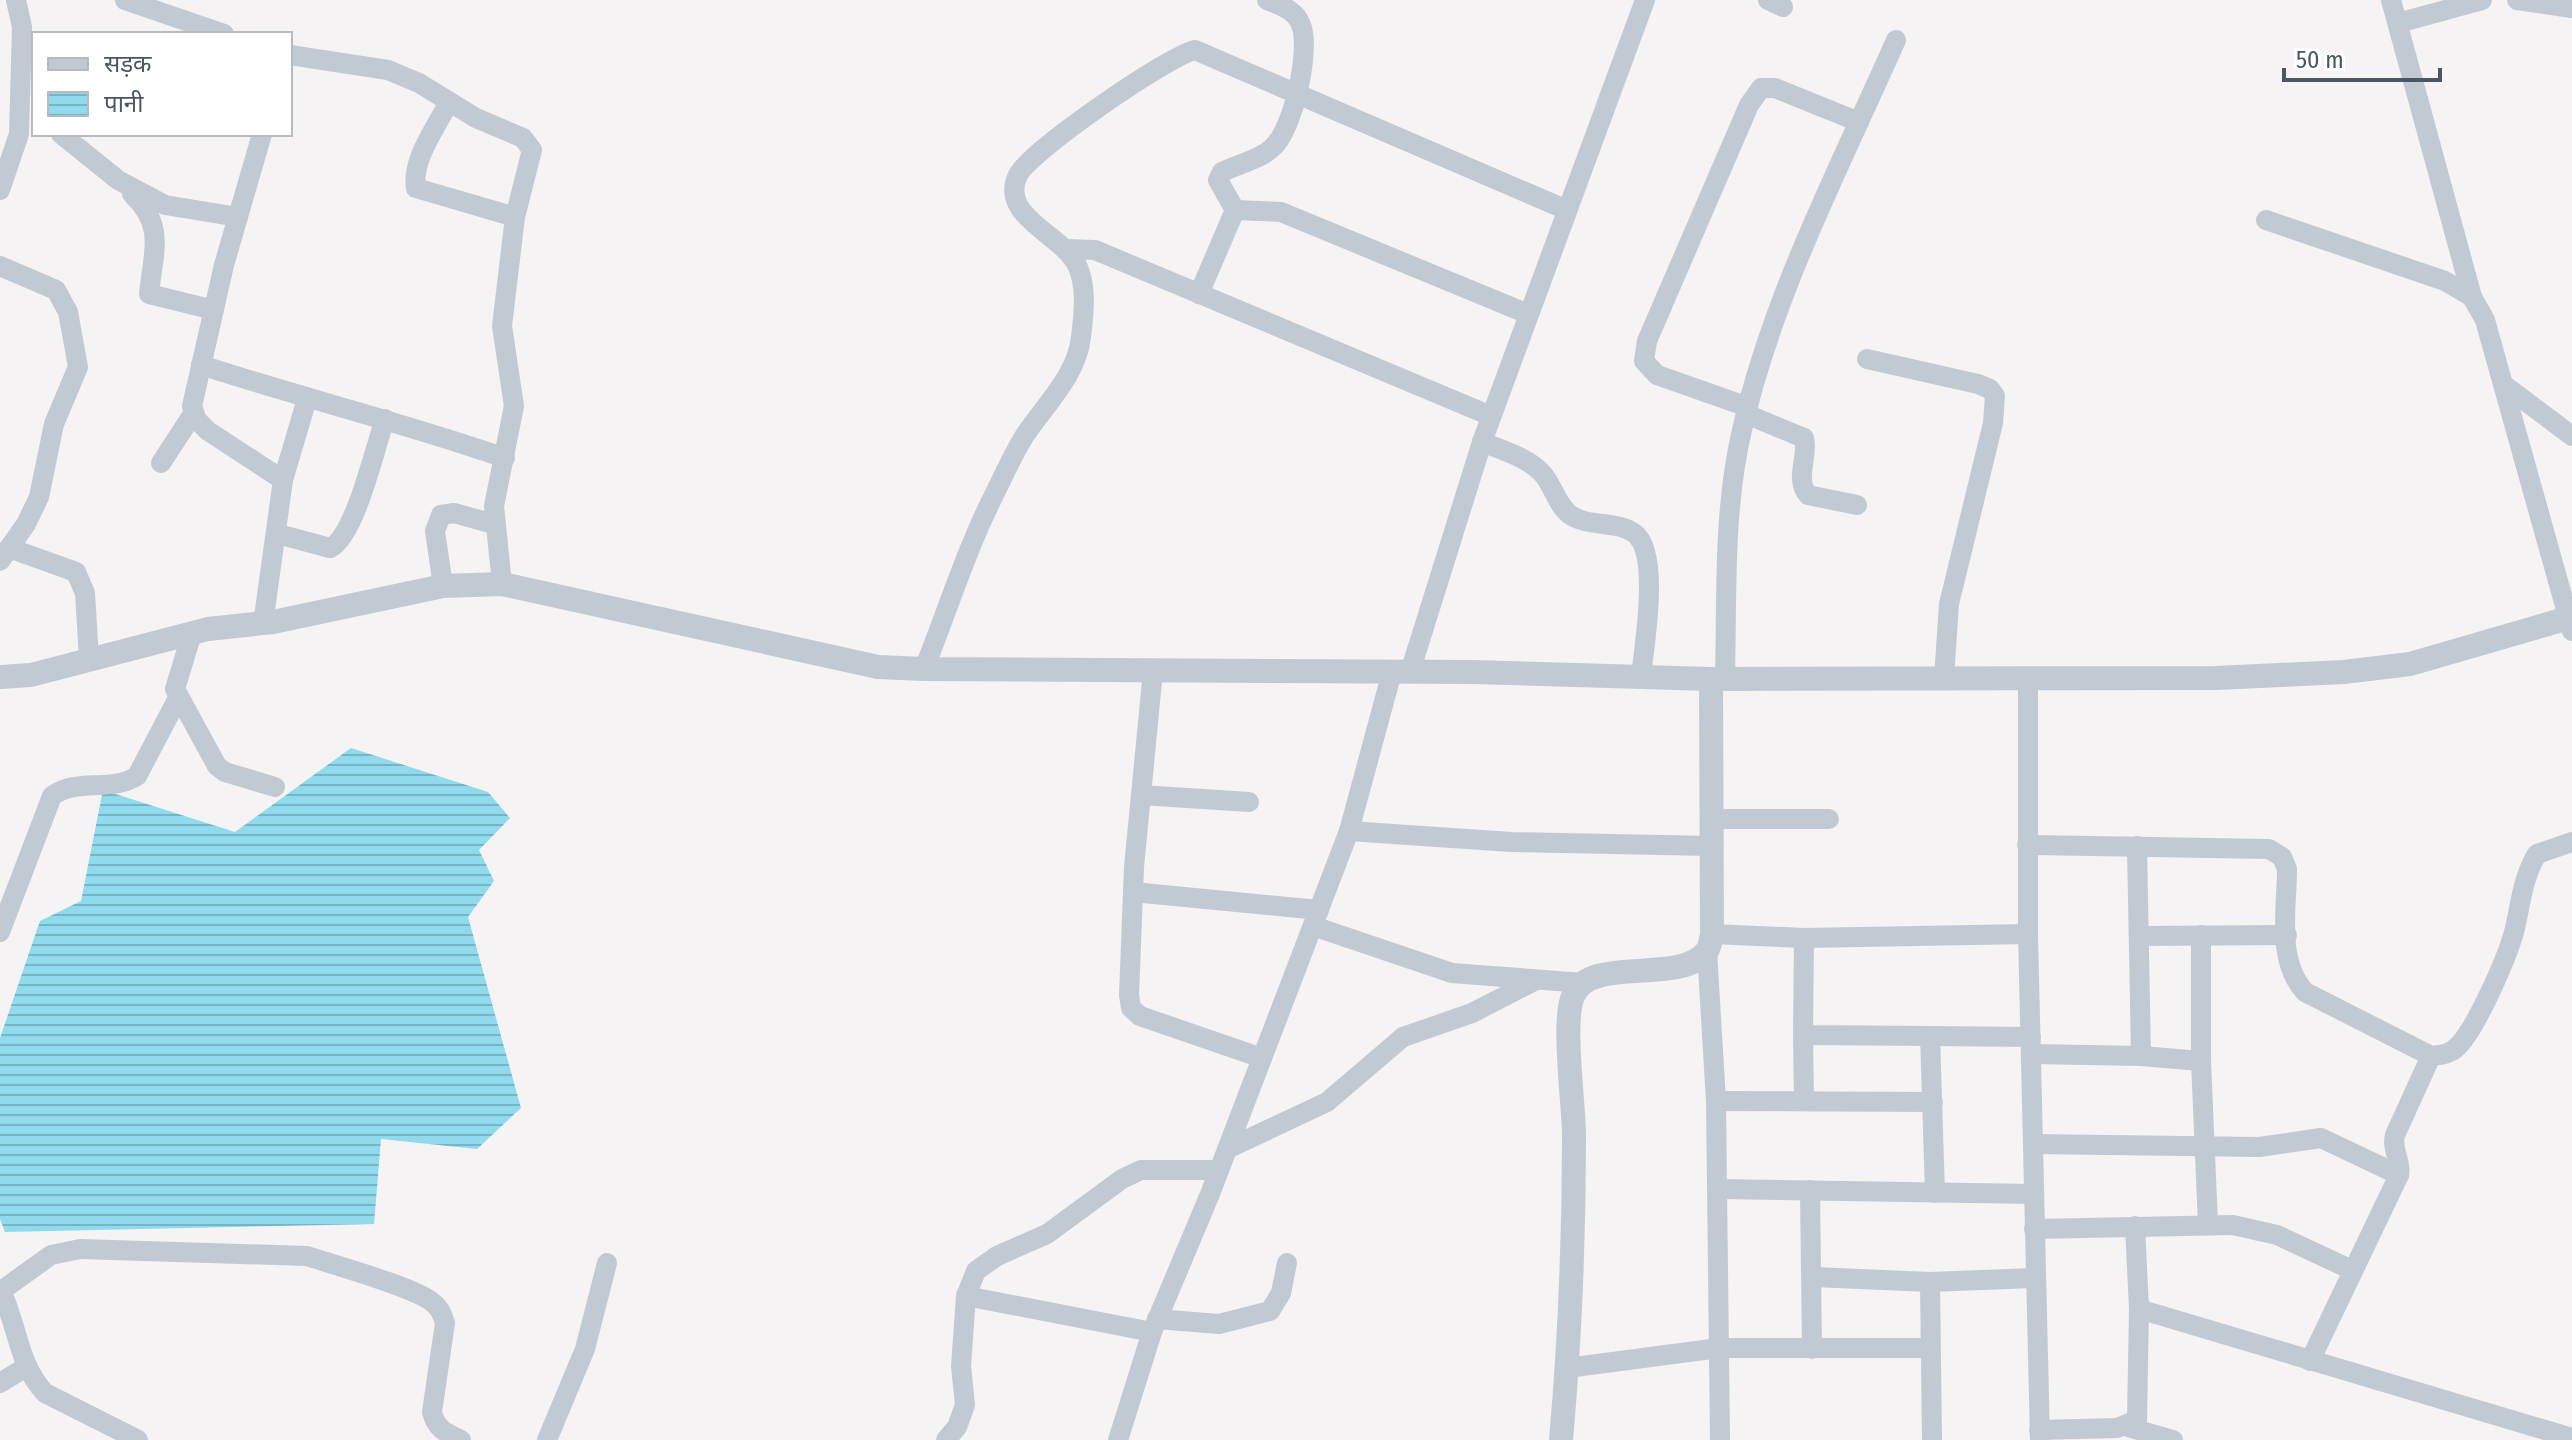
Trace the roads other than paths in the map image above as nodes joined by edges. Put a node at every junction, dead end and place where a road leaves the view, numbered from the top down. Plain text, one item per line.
1 (16, 0) edge
2 (125, 0) edge
3 (1267, 0) edge
4 (1645, 0) edge
5 (2391, 0) edge
6 (2482, 0) edge
7 (2517, 0) edge
8 (1294, 5) edge
9 (2572, 8) edge
10 (2398, 23) junction
11 (218, 32) edge
12 (1896, 40) dead end
13 (292, 55) edge
14 (1297, 94) junction
15 (449, 102) junction
16 (27, 114) edge
17 (1859, 122) junction
18 (63, 136) edge
19 (261, 136) edge
20 (118, 180) junction
21 (0, 190) edge
22 (1235, 210) junction
23 (1567, 210) junction
24 (238, 217) junction
25 (515, 217) junction
26 (2266, 220) dead end
27 (1066, 249) junction
28 (0, 266) edge
29 (1199, 294) junction
30 (2472, 297) junction
31 (214, 310) junction
32 (1528, 314) junction
33 (1867, 359) dead end
34 (201, 365) junction
35 (2504, 385) junction
36 (307, 399) junction
37 (1747, 411) junction
38 (193, 414) junction
39 (1491, 416) junction
40 (385, 419) junction
41 (2572, 436) edge
42 (1482, 442) junction
43 (505, 458) junction
44 (161, 463) dead end
45 (283, 480) junction
46 (1857, 505) dead end
47 (494, 524) junction
48 (278, 534) junction
49 (4, 554) edge
50 (502, 584) junction
51 (443, 586) junction
52 (2571, 622) edge
53 (263, 624) junction
54 (192, 633) junction
55 (89, 659) junction
56 (924, 669) junction
57 (1153, 671) junction
58 (1401, 672) junction
59 (0, 677) edge
60 (1641, 677) junction
61 (1944, 678) junction
62 (2028, 678) junction
63 (1718, 679) junction
64 (178, 698) junction
65 (275, 787) dead end
66 (1141, 795) junction
67 (1249, 802) dead end
68 (1712, 819) junction
69 (1829, 819) dead end
70 (1349, 831) junction
71 (2572, 842) edge
72 (2027, 845) junction
73 (1712, 846) junction
74 (2137, 846) junction
75 (1133, 892) junction
76 (1316, 918) junction
77 (0, 932) edge
78 (2028, 934) junction
79 (2201, 935) junction
80 (2287, 935) junction
81 (2139, 936) junction
82 (1804, 938) junction
83 (1710, 942) junction
84 (1536, 980) junction
85 (1584, 983) junction
86 (1803, 1035) junction
87 (1930, 1036) junction
88 (2031, 1046) junction
89 (2141, 1056) junction
90 (2431, 1056) junction
91 (1262, 1058) junction
92 (2201, 1061) junction
93 (1716, 1101) junction
94 (1804, 1101) junction
95 (1933, 1102) junction
96 (2033, 1144) junction
97 (2206, 1144) junction
98 (1227, 1149) junction
99 (1219, 1170) junction
100 (2399, 1175) junction
101 (1717, 1189) junction
102 (1810, 1190) junction
103 (1935, 1193) junction
104 (2034, 1194) junction
105 (2208, 1224) junction
106 (2135, 1226) junction
107 (2034, 1229) junction
108 (607, 1263) dead end
109 (1287, 1263) dead end
110 (2352, 1270) junction
111 (1814, 1277) junction
112 (2034, 1278) junction
113 (1930, 1282) junction
114 (0, 1290) edge
115 (966, 1296) junction
116 (2139, 1309) junction
117 (1155, 1326) junction
118 (1719, 1348) junction
119 (1930, 1348) junction
120 (1812, 1349) junction
121 (2310, 1361) junction
122 (26, 1367) junction
123 (1567, 1368) junction
124 (0, 1383) edge
125 (2128, 1427) junction
126 (2039, 1435) edge
127 (2572, 1438) edge
128 (138, 1440) edge
129 (461, 1440) edge
130 (547, 1440) edge
131 (946, 1440) edge
132 (1118, 1440) edge
133 (1561, 1440) edge
134 (1720, 1440) edge
135 (1932, 1440) edge
136 (2173, 1440) edge

1 - 16 street
2 - 11 street
3 - 8 street
4 - 23 street
5 - 10 street
6 - 10 street
7 - 9 street
8 - 14 street
10 - 30 street
12 - 17 street
13 - 15 street
14 - 22 street
14 - 23 street
14 - 27 street
15 - 25 street
15 - 25 street
16 - 21 street
17 - 37 street
17 - 37 street
18 - 20 street
19 - 24 street
20 - 24 street
20 - 31 street
22 - 29 street
22 - 32 street
23 - 32 street
24 - 31 street
25 - 43 street
26 - 30 street
27 - 29 street
27 - 56 street
28 - 49 street
29 - 39 street
30 - 35 street
31 - 34 street
32 - 39 street
33 - 61 street
34 - 36 street
34 - 38 street
35 - 41 street
35 - 52 street
36 - 40 street
36 - 45 street
37 - 46 street
37 - 63 street
38 - 44 street
38 - 45 street
39 - 42 street
40 - 43 street
40 - 48 street
42 - 58 street
42 - 60 street
43 - 47 street
45 - 48 street
47 - 50 street
47 - 51 street
48 - 53 street
49 - 55 street
50 - 51 street
50 - 56 street
51 - 53 street
52 - 62 street
53 - 54 street
54 - 55 street
54 - 64 street
55 - 59 street
56 - 57 street
57 - 58 street
57 - 66 street
58 - 60 street
58 - 70 street
60 - 63 street
61 - 62 street
61 - 63 street
62 - 72 street
63 - 68 street
64 - 65 street
64 - 77 street
66 - 67 street
66 - 75 street
68 - 69 street
68 - 73 street
70 - 73 street
70 - 76 street
71 - 90 street
72 - 74 street
72 - 78 street
73 - 83 street
74 - 80 street
74 - 81 street
75 - 76 street
75 - 91 street
76 - 84 street
76 - 91 street
78 - 82 street
78 - 88 street
79 - 80 street
79 - 81 street
79 - 92 street
80 - 90 street
81 - 89 street
82 - 83 street
82 - 86 street
83 - 85 street
83 - 93 street
84 - 85 street
84 - 98 street
85 - 123 street
86 - 87 street
86 - 94 street
87 - 88 street
87 - 95 street
88 - 89 street
88 - 96 street
89 - 92 street
90 - 100 street
91 - 98 street
92 - 97 street
93 - 94 street
93 - 101 street
94 - 95 street
95 - 103 street
96 - 97 street
96 - 104 street
97 - 100 street
97 - 105 street
98 - 99 street
99 - 115 street
99 - 117 street
100 - 110 street
101 - 102 street
101 - 118 street
102 - 103 street
102 - 111 street
103 - 104 street
104 - 107 street
105 - 106 street
105 - 110 street
106 - 107 street
106 - 116 street
107 - 112 street
108 - 130 street
109 - 117 street
110 - 121 street
111 - 113 street
111 - 120 street
112 - 113 street
112 - 126 street
113 - 119 street
114 - 122 street
114 - 129 street
115 - 117 street
115 - 131 street
116 - 121 street
116 - 125 street
117 - 132 street
118 - 120 street
118 - 123 street
118 - 134 street
119 - 120 street
119 - 135 street
121 - 127 street
122 - 124 street
122 - 128 street
123 - 133 street
125 - 126 street
125 - 136 street

